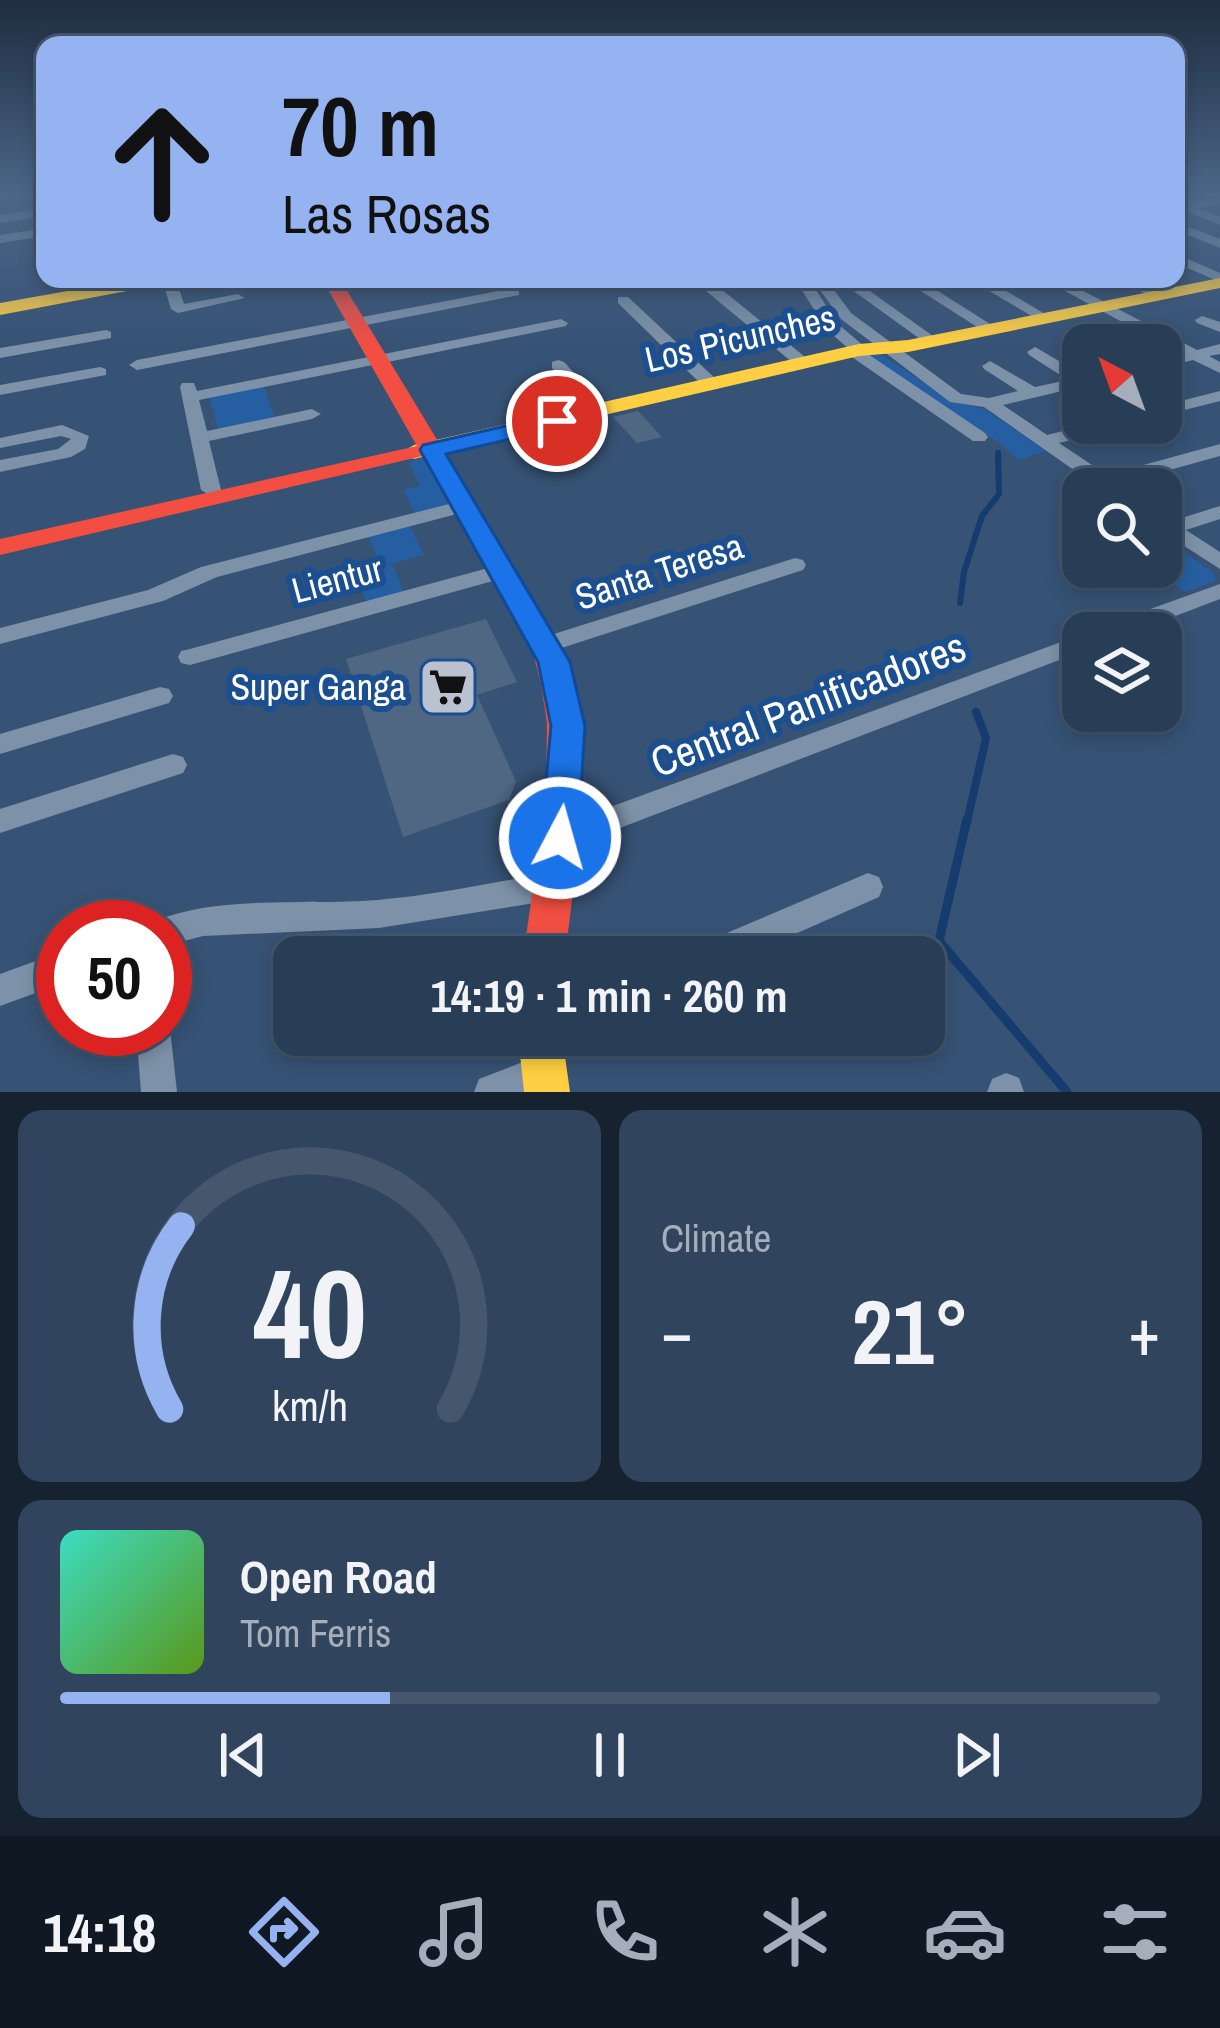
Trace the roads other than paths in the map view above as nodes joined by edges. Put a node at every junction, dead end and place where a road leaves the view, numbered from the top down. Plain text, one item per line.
1 (1185, 262) edge
2 (1220, 280) edge
3 (116, 288) edge
4 (170, 288) edge
5 (336, 288) edge
6 (510, 288) edge
7 (711, 288) edge
8 (808, 288) edge
9 (826, 288) edge
10 (857, 288) edge
11 (924, 288) edge
12 (992, 288) edge
13 (1067, 288) edge
14 (1143, 288) edge
15 (1158, 295) junction
16 (238, 298) dead end
17 (623, 300) dead end
18 (1102, 307) junction
19 (0, 309) edge
20 (1045, 318) junction
21 (1202, 320) dead end
22 (356, 321) junction
23 (561, 323) dead end
24 (1220, 328) edge
25 (990, 329) junction
26 (106, 335) dead end
27 (932, 341) junction
28 (867, 350) junction
29 (1220, 350) edge
30 (1035, 352) dead end
31 (0, 353) edge
32 (1195, 355) junction
33 (1182, 358) edge
34 (378, 359) junction
35 (136, 364) dead end
36 (804, 364) junction
37 (558, 365) dead end
38 (990, 366) dead end
39 (1062, 368) edge
40 (1220, 368) edge
41 (100, 372) dead end
42 (712, 385) junction
43 (1062, 386) edge
44 (0, 390) edge
45 (1032, 393) junction
46 (1220, 396) edge
47 (989, 403) junction
48 (1182, 406) edge
49 (599, 411) junction
50 (312, 415) dead end
51 (979, 437) dead end
52 (1062, 437) edge
53 (200, 438) junction
54 (1045, 441) junction
55 (0, 443) edge
56 (1220, 449) edge
57 (432, 450) junction
58 (0, 466) edge
59 (1083, 468) edge
60 (1163, 468) edge
61 (212, 494) junction
62 (465, 506) junction
63 (1220, 512) edge
64 (1182, 520) edge
65 (1182, 536) edge
66 (0, 547) edge
67 (1220, 562) edge
68 (795, 565) dead end
69 (503, 571) junction
70 (1220, 591) edge
71 (1164, 612) edge
72 (0, 636) edge
73 (546, 645) junction
74 (1062, 650) edge
75 (190, 657) dead end
76 (160, 697) dead end
77 (0, 744) edge
78 (173, 765) dead end
79 (0, 820) edge
80 (560, 838) junction
81 (553, 886) junction
82 (868, 887) dead end
83 (192, 925) edge
84 (547, 936) edge
85 (755, 936) edge
86 (36, 977) edge
87 (0, 990) edge
88 (156, 1056) edge
89 (545, 1082) edge
90 (160, 1092) edge
91 (492, 1092) edge

1 - 2 street
2 - 15 street, Los Picunches
3 - 19 street
4 - 16 street
5 - 22 street
6 - 22 street
7 - 36 street
8 - 28 street
9 - 28 street
10 - 27 street
11 - 25 street
12 - 20 street
13 - 18 street
14 - 15 street
15 - 18 street, Los Picunches
17 - 42 street
18 - 20 street, Los Picunches
18 - 32 street
20 - 25 street, Los Picunches
21 - 24 street
22 - 34 street
22 - 35 street
23 - 34 street
25 - 27 street, Los Picunches
26 - 31 street
27 - 28 street, Los Picunches
28 - 36 street, Los Picunches
28 - 47 street
28 - 51 street
29 - 32 street
30 - 39 street
32 - 33 street
32 - 40 street
34 - 53 street
34 - 57 street
36 - 42 street, Los Picunches
37 - 49 street
38 - 45 street
41 - 44 street
42 - 49 street, Los Picunches
43 - 45 street
45 - 47 street
46 - 48 street
47 - 54 street
49 - 57 street, Los Picunches
50 - 53 street
52 - 54 street
53 - 61 street
54 - 59 street
55 - 58 street
56 - 60 street
57 - 61 street, Los Picunches
57 - 62 street
61 - 66 street, Los Picunches
62 - 69 street
62 - 72 street
63 - 64 street
65 - 67 street
68 - 73 street, Santa Teresa
69 - 73 street
69 - 75 street, Lientur
70 - 71 street
73 - 80 street
74 - 80 street, Central Panificadores
76 - 77 street
78 - 79 street
80 - 81 street
81 - 83 street
81 - 84 street
82 - 85 street
86 - 87 street
88 - 90 street
89 - 91 street

